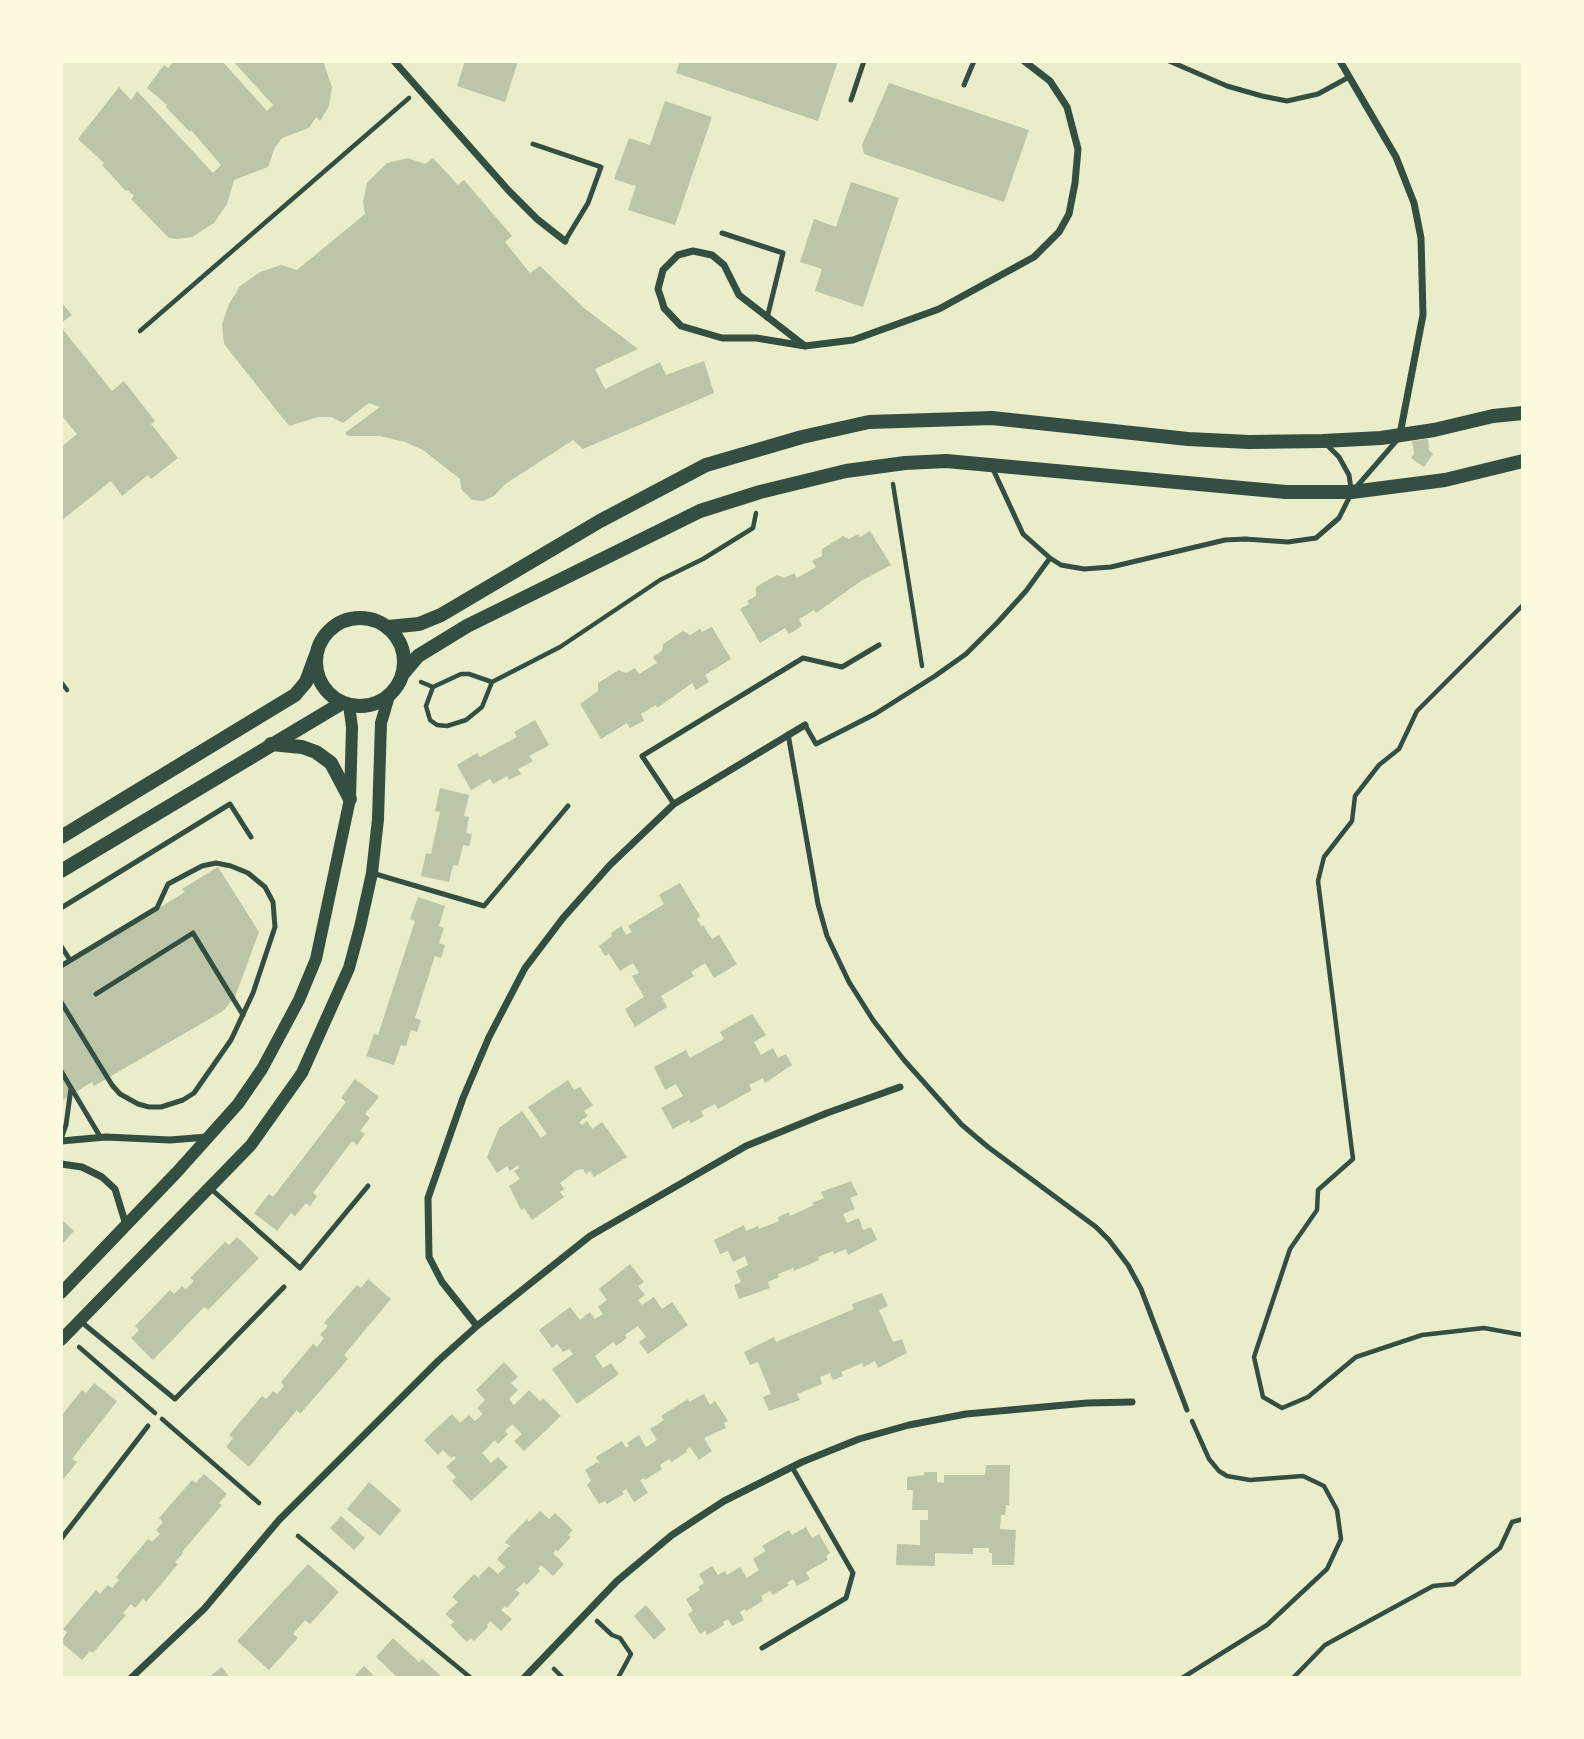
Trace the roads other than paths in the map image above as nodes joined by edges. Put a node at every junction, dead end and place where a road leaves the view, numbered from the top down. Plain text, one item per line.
1 (394, 61) edge
2 (864, 61) edge
3 (974, 61) edge
4 (1024, 61) edge
5 (1170, 61) edge
6 (1340, 61) edge
7 (1349, 77) junction
8 (964, 85) dead end
9 (851, 100) dead end
10 (534, 144) dead end
11 (722, 233) dead end
12 (565, 241) joint
13 (767, 318) junction
14 (805, 345) junction
15 (1523, 413) edge
16 (1400, 435) junction
17 (1323, 441) junction
18 (1523, 461) edge
19 (990, 464) junction
20 (1352, 492) junction
21 (1050, 558) junction
22 (388, 627) junction
23 (879, 645) dead end
24 (316, 655) junction
25 (408, 678) junction
26 (389, 696) junction
27 (345, 704) junction
28 (805, 725) joint
29 (788, 734) junction
30 (271, 744) junction
31 (350, 799) junction
32 (674, 804) junction
33 (568, 806) dead end
34 (61, 837) edge
35 (251, 837) dead end
36 (61, 872) edge
37 (372, 873) junction
38 (61, 908) edge
39 (61, 946) edge
40 (71, 960) junction
41 (61, 966) edge
42 (96, 994) dead end
43 (61, 1002) edge
44 (243, 1014) junction
45 (61, 1071) edge
46 (901, 1087) dead end
47 (71, 1088) junction
48 (208, 1137) junction
49 (101, 1138) junction
50 (61, 1140) edge
51 (61, 1164) edge
52 (368, 1186) dead end
53 (210, 1188) junction
54 (126, 1225) junction
55 (284, 1287) dead end
56 (61, 1293) edge
57 (79, 1320) junction
58 (477, 1326) junction
59 (61, 1340) edge
60 (1132, 1402) dead end
61 (1187, 1410) road end
62 (148, 1426) road end
63 (792, 1467) junction
64 (61, 1539) edge
65 (762, 1648) dead end
66 (131, 1678) edge
67 (524, 1678) edge

1 - 12 street
2 - 9 lane
3 - 8 lane
4 - 14 street
5 - 7 lane
6 - 7 street
7 - 16 street
10 - 12 lane
11 - 13 lane
13 - 14 street
13 - 14 street
15 - 16 main road
16 - 17 main road
16 - 20 lane
17 - 20 lane
17 - 22 main road
18 - 20 main road
19 - 20 main road
19 - 21 lane
19 - 25 main road
20 - 21 lane
21 - 28 lane
22 - 24 main road
22 - 25 main road
23 - 32 lane
24 - 27 main road
24 - 34 main road
25 - 26 main road
26 - 27 main road
26 - 37 street
27 - 30 main road
27 - 31 street
28 - 29 street
29 - 32 street
29 - 61 lane
30 - 31 main road
30 - 36 main road
31 - 48 street
32 - 58 street
33 - 37 lane
35 - 38 lane
37 - 53 street
39 - 40 lane
40 - 41 lane
40 - 44 lane
42 - 44 lane
43 - 44 lane
45 - 47 lane
46 - 58 street
47 - 49 lane
47 - 50 lane
48 - 49 street
48 - 54 street
49 - 50 street
51 - 54 street
52 - 53 lane
53 - 57 street
54 - 56 street
55 - 57 lane
57 - 59 street
58 - 66 street
60 - 63 street
62 - 64 lane
63 - 65 lane
63 - 67 street

